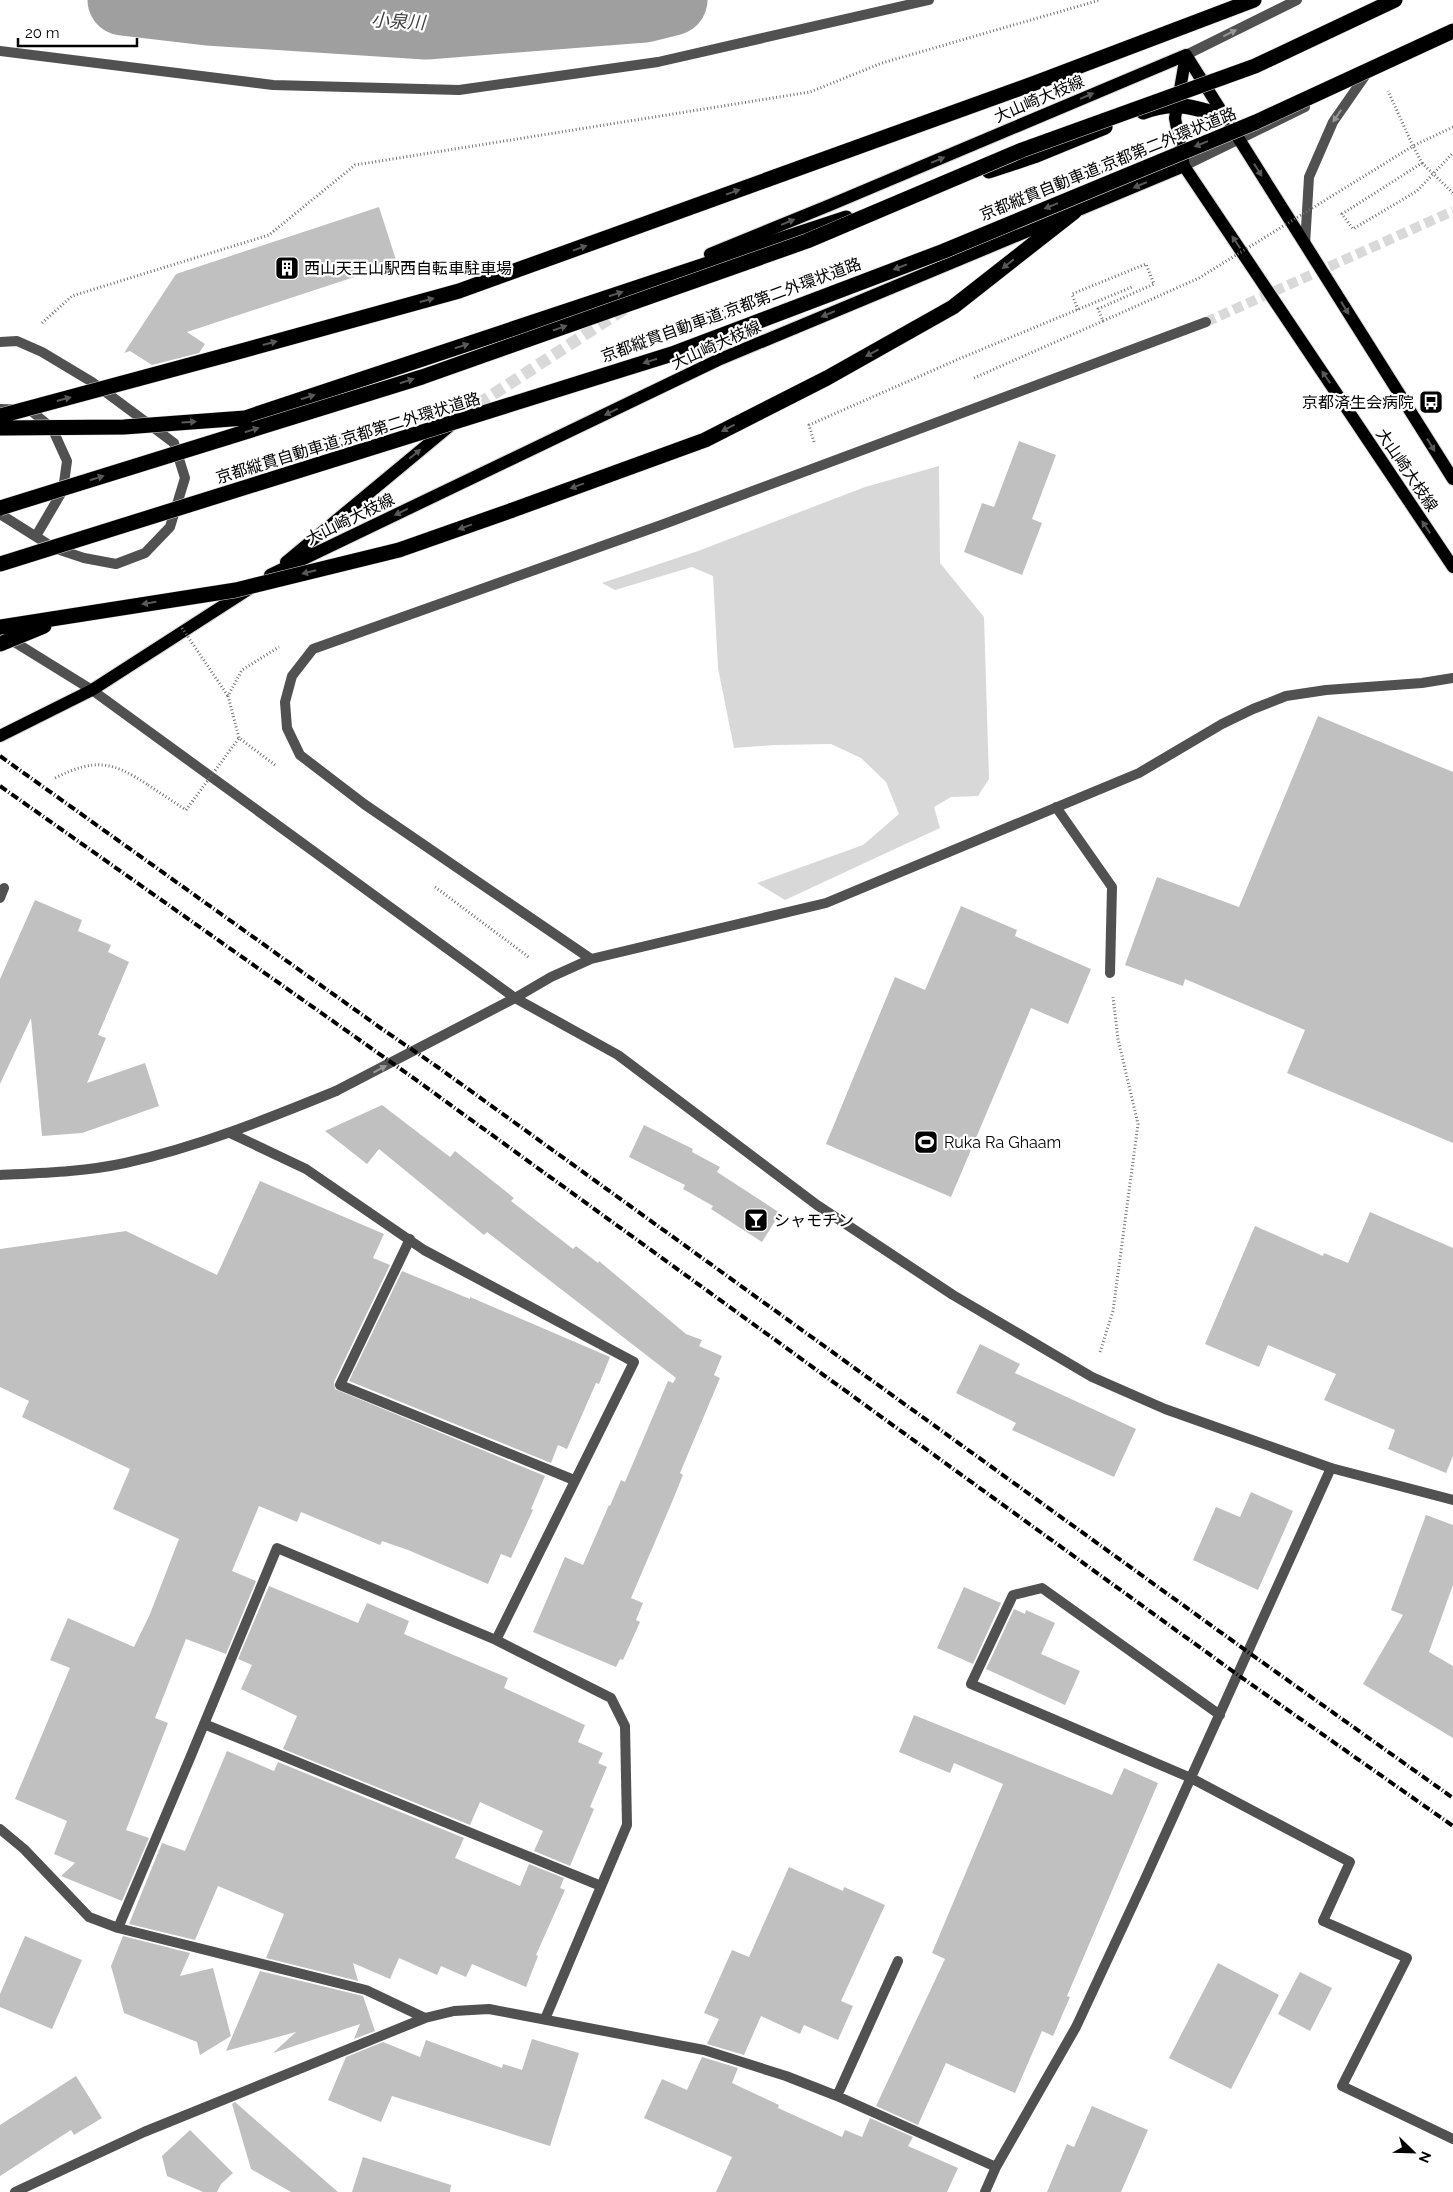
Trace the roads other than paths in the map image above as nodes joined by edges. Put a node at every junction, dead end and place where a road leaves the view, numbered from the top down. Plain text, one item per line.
1 (929, 0) edge
2 (1254, 0) edge
3 (1298, 0) edge
4 (1395, 0) edge
5 (1453, 32) edge
6 (0, 50) edge
7 (1186, 55) junction
8 (1365, 76) junction
9 (1177, 105) junction
10 (1225, 117) junction
11 (1240, 140) junction
12 (1184, 166) junction
13 (1074, 212) junction
14 (1305, 245) junction
15 (710, 254) dead end
16 (1206, 322) tunnel mouth
17 (0, 342) edge
18 (0, 408) edge
19 (463, 414) tunnel mouth
20 (0, 416) edge
21 (0, 428) edge
22 (1453, 479) edge
23 (0, 508) edge
24 (0, 514) edge
25 (36, 536) junction
26 (0, 564) edge
27 (1453, 568) edge
28 (270, 575) junction
29 (71, 616) junction
30 (0, 627) edge
31 (0, 634) edge
32 (0, 644) edge
33 (1453, 678) edge
34 (92, 690) junction
35 (0, 736) edge
36 (1056, 807) junction
37 (591, 959) junction
38 (1110, 972) road end
39 (516, 998) junction
40 (230, 1134) junction
41 (0, 1175) edge
42 (410, 1239) junction
43 (1331, 1468) junction
44 (574, 1480) junction
45 (1453, 1500) edge
46 (496, 1640) junction
47 (1220, 1715) junction
48 (204, 1724) junction
49 (1191, 1778) junction
50 (0, 1829) edge
51 (601, 1886) junction
52 (118, 1928) junction
53 (898, 1961) dead end
54 (425, 2018) junction
55 (545, 2019) junction
56 (837, 2096) junction
57 (1453, 2138) edge
58 (996, 2167) junction
59 (15, 2192) edge
60 (985, 2192) edge

1 - 6 street
20 -> 2 highway, bridge
7 -> 3 street
23 -> 4 highway, bridge
5 - 8 street
5 -> 26 highway, 京都縦貫自動車道;京都第二外環状道路, bridge
7 - 9 main road, 大山崎大枝線
7 - 10 main road, 大山崎大枝線
15 -> 7 main road, 大山崎大枝線
8 - 11 street
8 -> 14 street
9 - 10 highway
9 - 12 main road, 大山崎大枝線
21 -> 9 highway, bridge
10 - 11 main road, 大山崎大枝線
11 - 12 street
11 -> 14 main road, 大山崎大枝線
12 -> 13 main road, 大山崎大枝線
27 -> 12 main road, 大山崎大枝線
13 -> 28 main road, 大山崎大枝線
13 -> 29 highway, bridge
14 -> 22 main road, 大山崎大枝線
16 - 37 street
17 - 25 street
18 - 25 street
28 -> 19 main road, 大山崎大枝線
24 - 25 street
28 - 34 main road, 大山崎大枝線
29 - 30 highway, bridge
29 - 32 highway, bridge
31 - 34 street
33 - 36 street
34 - 35 main road, 大山崎大枝線
34 - 39 street
36 - 37 street
36 - 38 street
37 - 39 street
40 -> 39 street
39 - 43 street
40 - 41 street
40 - 42 street
42 - 44 street
42 - 44 street
43 - 45 street
43 - 47 street
44 - 46 street
46 - 48 street
46 - 51 street
47 - 49 street
47 - 49 street
48 - 51 street
48 - 52 street
49 - 57 street
49 - 58 street
50 - 52 street
51 - 55 street
52 - 54 street
53 - 56 street
54 - 55 street
54 - 59 street
55 - 56 street
56 - 58 street
58 - 60 street

